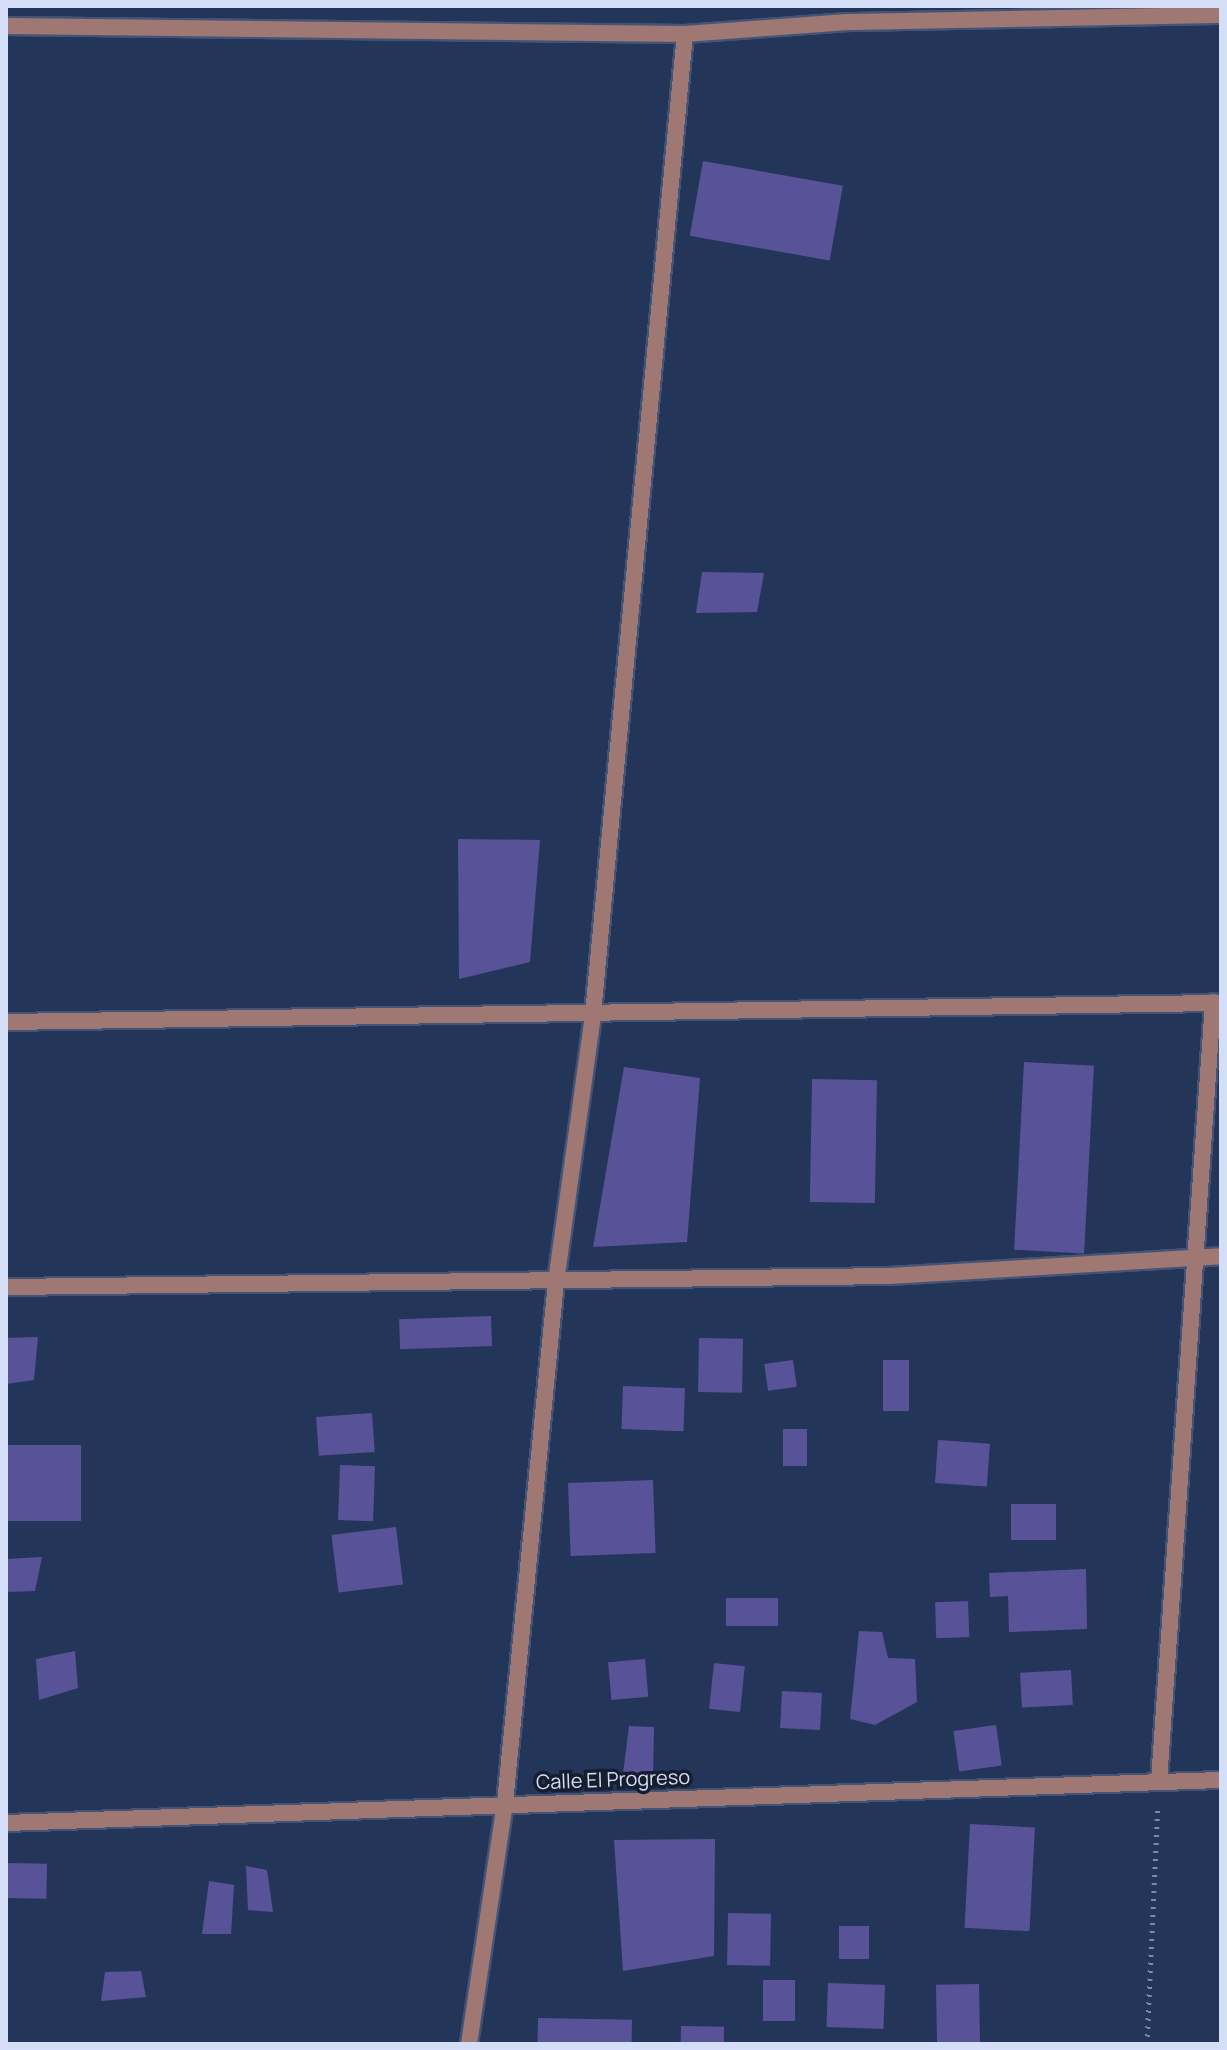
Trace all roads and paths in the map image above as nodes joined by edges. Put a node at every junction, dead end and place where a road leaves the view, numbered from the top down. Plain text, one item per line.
1 (1221, 15) edge
2 (6, 26) edge
3 (685, 34) junction
4 (1217, 1002) edge
5 (593, 1014) junction
6 (6, 1022) edge
7 (1199, 1256) junction
8 (1221, 1256) edge
9 (556, 1282) junction
10 (6, 1287) edge
11 (1221, 1780) edge
12 (1159, 1781) junction
13 (505, 1803) junction
14 (6, 1823) edge
15 (469, 2044) edge
16 (1147, 2044) edge

1 - 3 street
2 - 3 street
3 - 5 street
4 - 5 street
4 - 7 street
5 - 6 street
5 - 9 street
7 - 8 street
7 - 9 street
7 - 12 street
9 - 10 street
9 - 13 street
11 - 12 street, Calle El Progreso
12 - 13 street, Calle El Progreso
12 - 16 path
13 - 14 street, Calle El Progreso
13 - 15 street

